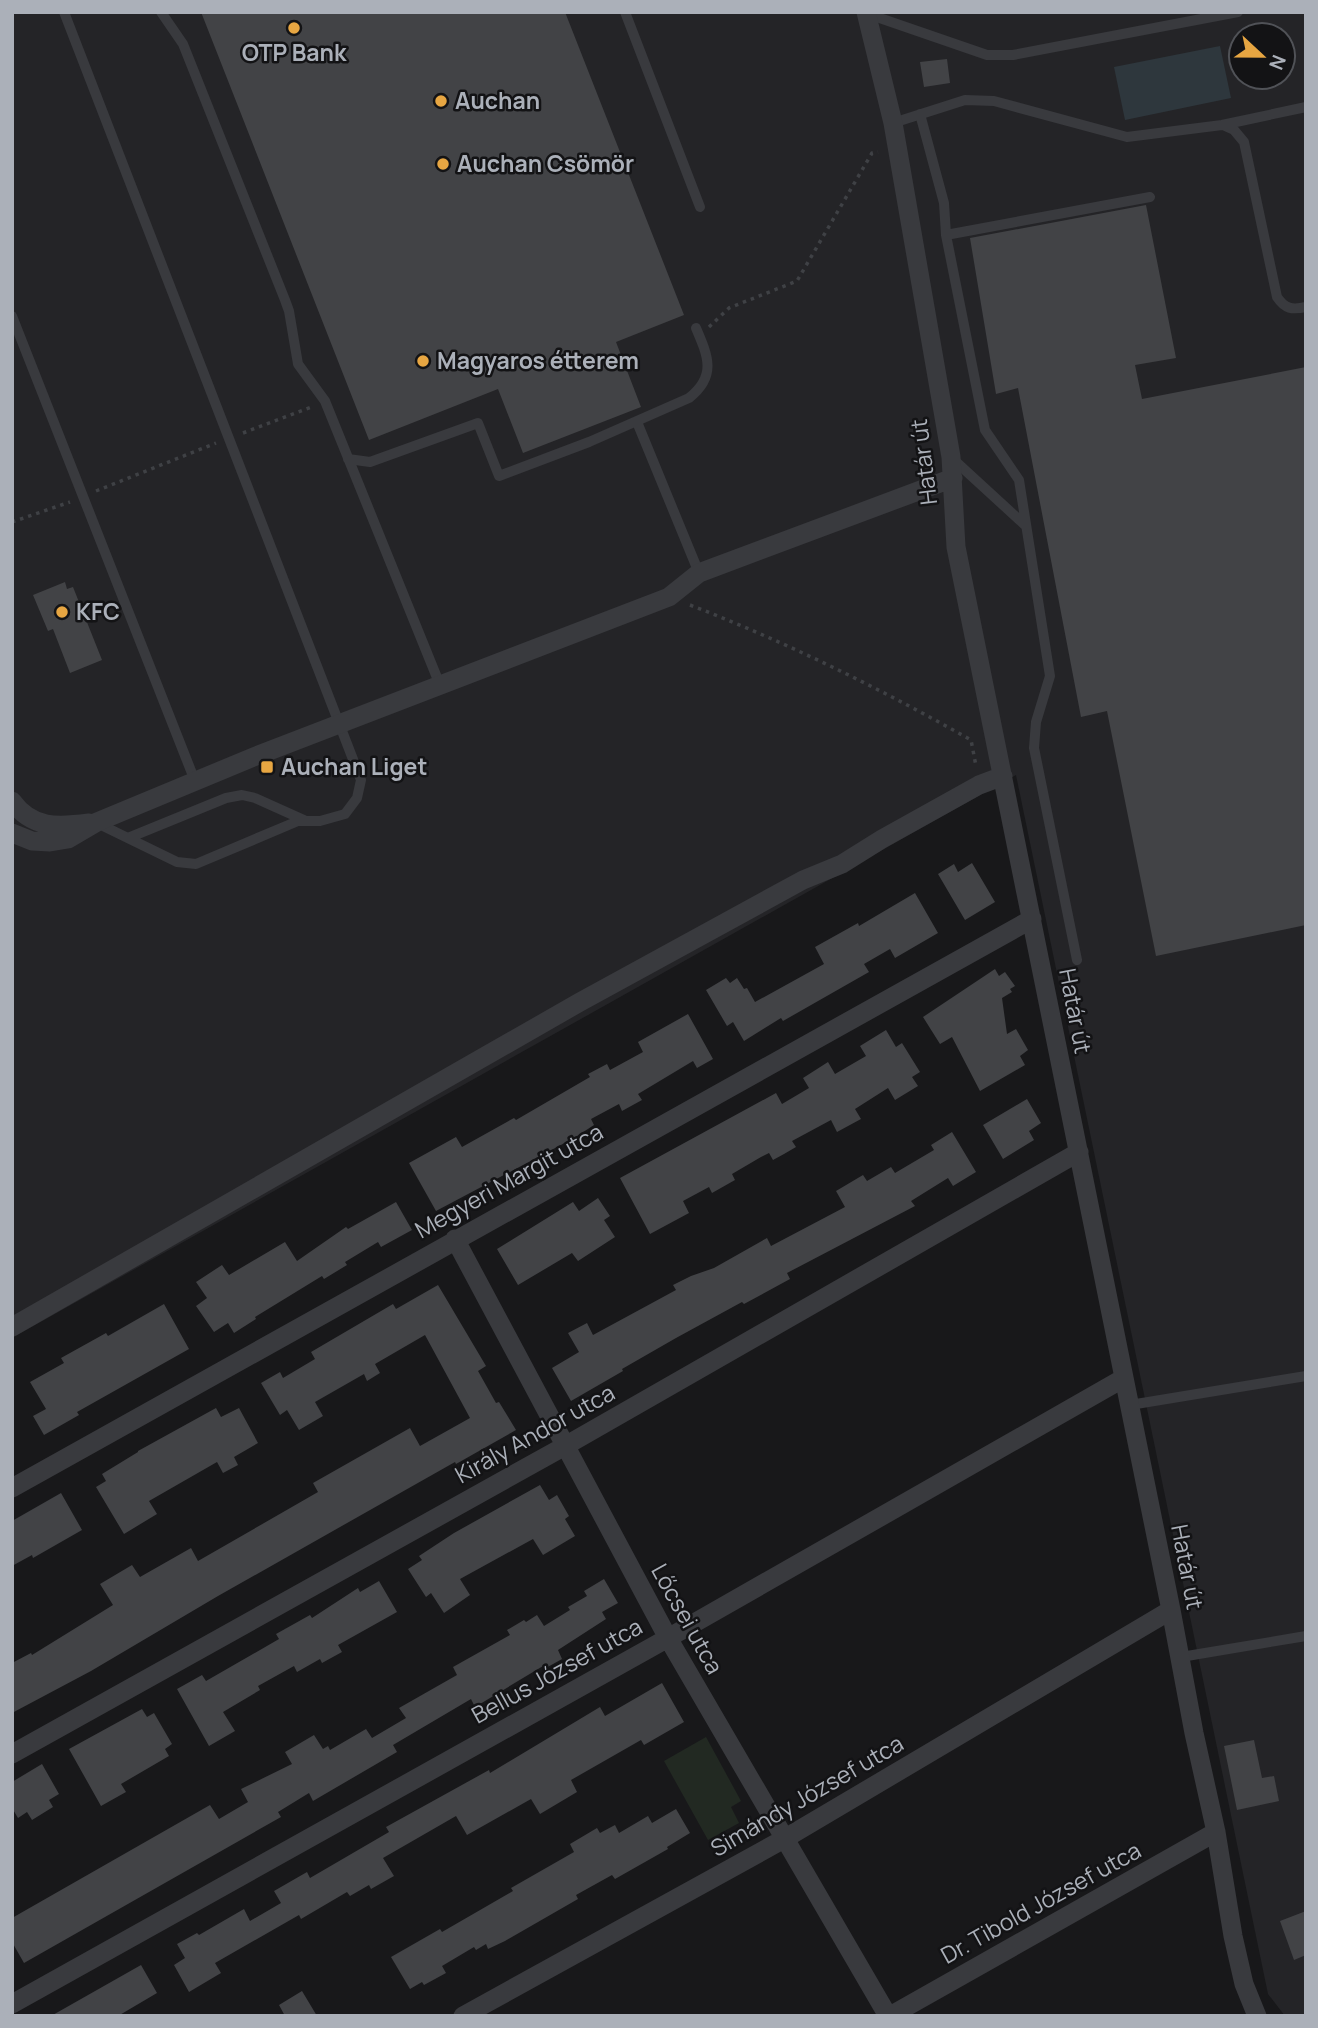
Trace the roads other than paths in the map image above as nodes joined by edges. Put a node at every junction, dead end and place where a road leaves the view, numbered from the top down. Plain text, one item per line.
1 (64, 12) edge
2 (161, 12) edge
3 (625, 12) edge
4 (1238, 12) edge
5 (866, 13) edge
6 (1306, 107) edge
7 (920, 114) junction
8 (893, 123) junction
9 (1222, 125) junction
10 (1150, 198) dead end
11 (700, 207) dead end
12 (946, 234) junction
13 (1306, 307) edge
14 (12, 316) edge
15 (696, 328) dead end
16 (636, 422) junction
17 (951, 457) junction
18 (348, 459) junction
19 (953, 478) junction
20 (1027, 526) junction
21 (699, 573) junction
22 (440, 685) junction
23 (339, 724) junction
24 (1003, 776) junction
25 (195, 781) junction
26 (12, 801) edge
27 (305, 820) junction
28 (97, 822) junction
29 (12, 833) edge
30 (128, 838) junction
31 (1032, 919) junction
32 (1077, 960) dead end
33 (1079, 1152) junction
34 (455, 1239) junction
35 (12, 1327) edge
36 (1306, 1376) edge
37 (1124, 1378) junction
38 (1130, 1405) junction
39 (565, 1446) junction
40 (12, 1488) edge
41 (1171, 1610) junction
42 (1306, 1636) edge
43 (668, 1638) junction
44 (1181, 1657) junction
45 (12, 1754) edge
46 (1216, 1832) junction
47 (784, 1839) junction
48 (12, 2004) edge
49 (463, 2016) edge
50 (889, 2016) edge
51 (1257, 2016) edge

1 - 23 lane
2 - 18 lane
3 - 11 lane
4 - 5 lane
5 - 8 street, Határ út
6 - 9 lane
7 - 8 lane
7 - 9 lane
7 - 12 lane
8 - 17 street, Határ út
9 - 13 lane
10 - 12 lane
12 - 20 lane
14 - 25 lane
15 - 16 lane
16 - 18 lane
16 - 21 lane
17 - 19 street, Határ út
17 - 20 lane
18 - 22 lane
19 - 21 street
19 - 24 street, Határ út
20 - 32 lane
21 - 22 street
22 - 23 street
23 - 25 street
23 - 27 lane
24 - 31 street, Határ út
24 - 35 street
25 - 28 street
26 - 28 street
27 - 30 lane
27 - 30 lane
28 - 29 street
28 - 30 lane
31 - 33 street, Határ út
31 - 34 street, Megyeri Margit utca
33 - 37 street, Határ út
33 - 39 street, Király Andor utca
34 - 39 street, Lőcsei utca
34 - 40 street, Megyeri Margit utca
36 - 38 lane
37 - 38 street, Határ út
37 - 43 street, Bellus József utca
38 - 41 street, Határ út
39 - 43 street, Lőcsei utca
39 - 45 street, Király Andor utca
41 - 44 street, Határ út
41 - 47 street, Simándy József utca
42 - 44 lane
43 - 47 street, Lőcsei utca
43 - 48 street, Bellus József utca
44 - 46 street, Határ út
46 - 50 street, Dr. Tibold József utca
46 - 51 street, Határ út
47 - 49 street, Simándy József utca
47 - 50 street, Lőcsei utca

